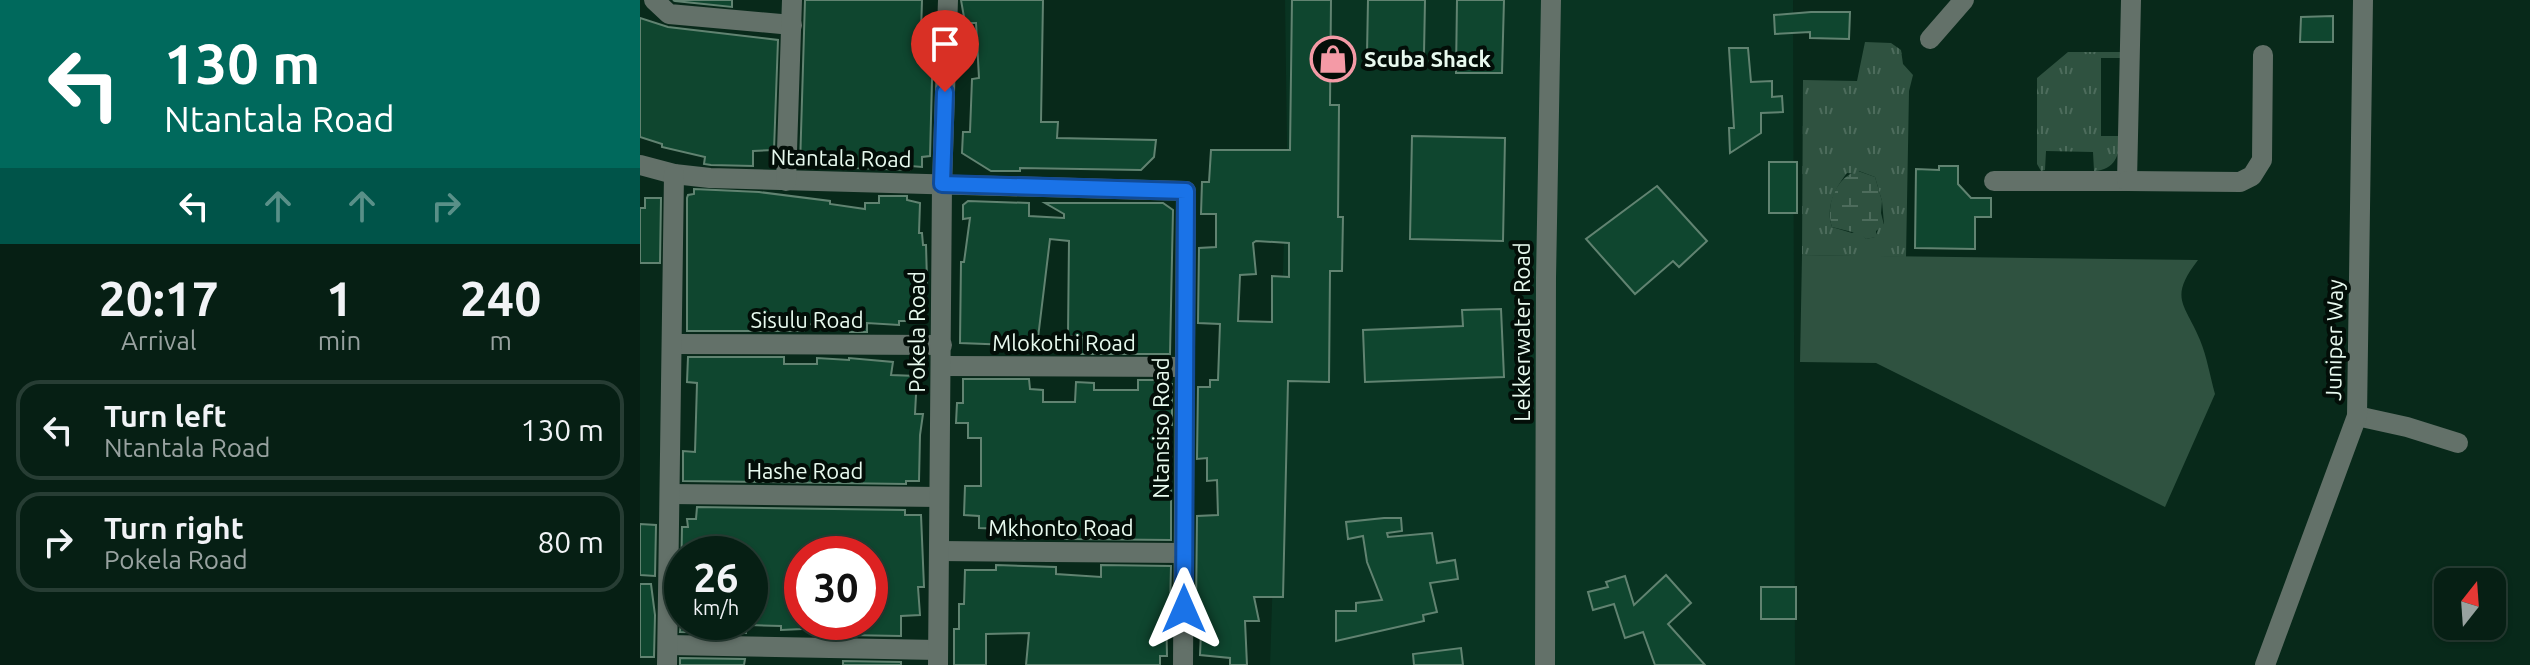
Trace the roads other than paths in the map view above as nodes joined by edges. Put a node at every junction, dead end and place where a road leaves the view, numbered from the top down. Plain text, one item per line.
1 (654, 0) edge
2 (792, 0) edge
3 (948, 0) edge
4 (1551, 0) edge
5 (1964, 0) edge
6 (2131, 0) edge
7 (2363, 0) edge
8 (792, 25) junction
9 (1930, 39) dead end
10 (2263, 55) dead end
11 (640, 165) edge
12 (674, 174) junction
13 (786, 181) junction
14 (1994, 181) dead end
15 (2127, 181) junction
16 (942, 184) junction
17 (1186, 191) joint
18 (672, 344) junction
19 (942, 345) junction
20 (942, 366) junction
21 (1185, 367) junction
22 (2357, 416) junction
23 (2458, 443) dead end
24 (670, 494) junction
25 (939, 497) junction
26 (939, 551) junction
27 (1184, 553) junction
28 (668, 655) edge
29 (938, 657) edge
30 (1183, 665) edge
31 (1545, 665) edge
32 (2265, 665) edge

1 - 8 street
2 - 8 street
3 - 16 street, Pokela Road
4 - 31 street, Lekkerwater Road
5 - 9 street
6 - 15 street
7 - 22 street, Juniper Way
8 - 13 street
10 - 15 street
11 - 12 street, Ntantala Road
12 - 13 street, Ntantala Road
12 - 18 street
13 - 16 street, Ntantala Road
14 - 15 street
16 - 17 street, Ntantala Road
16 - 19 street, Pokela Road
17 - 21 street, Ntansiso Road
18 - 19 street, Sisulu Road
18 - 24 street
19 - 20 street, Pokela Road
20 - 21 street, Mlokothi Road
20 - 25 street, Pokela Road
21 - 27 street, Ntansiso Road
22 - 23 street
22 - 32 street, Juniper Way
24 - 25 street, Hashe Road
24 - 28 street
25 - 26 street, Pokela Road
26 - 27 street, Mkhonto Road
26 - 29 street, Pokela Road
27 - 30 street, Ntansiso Road
28 - 29 street

